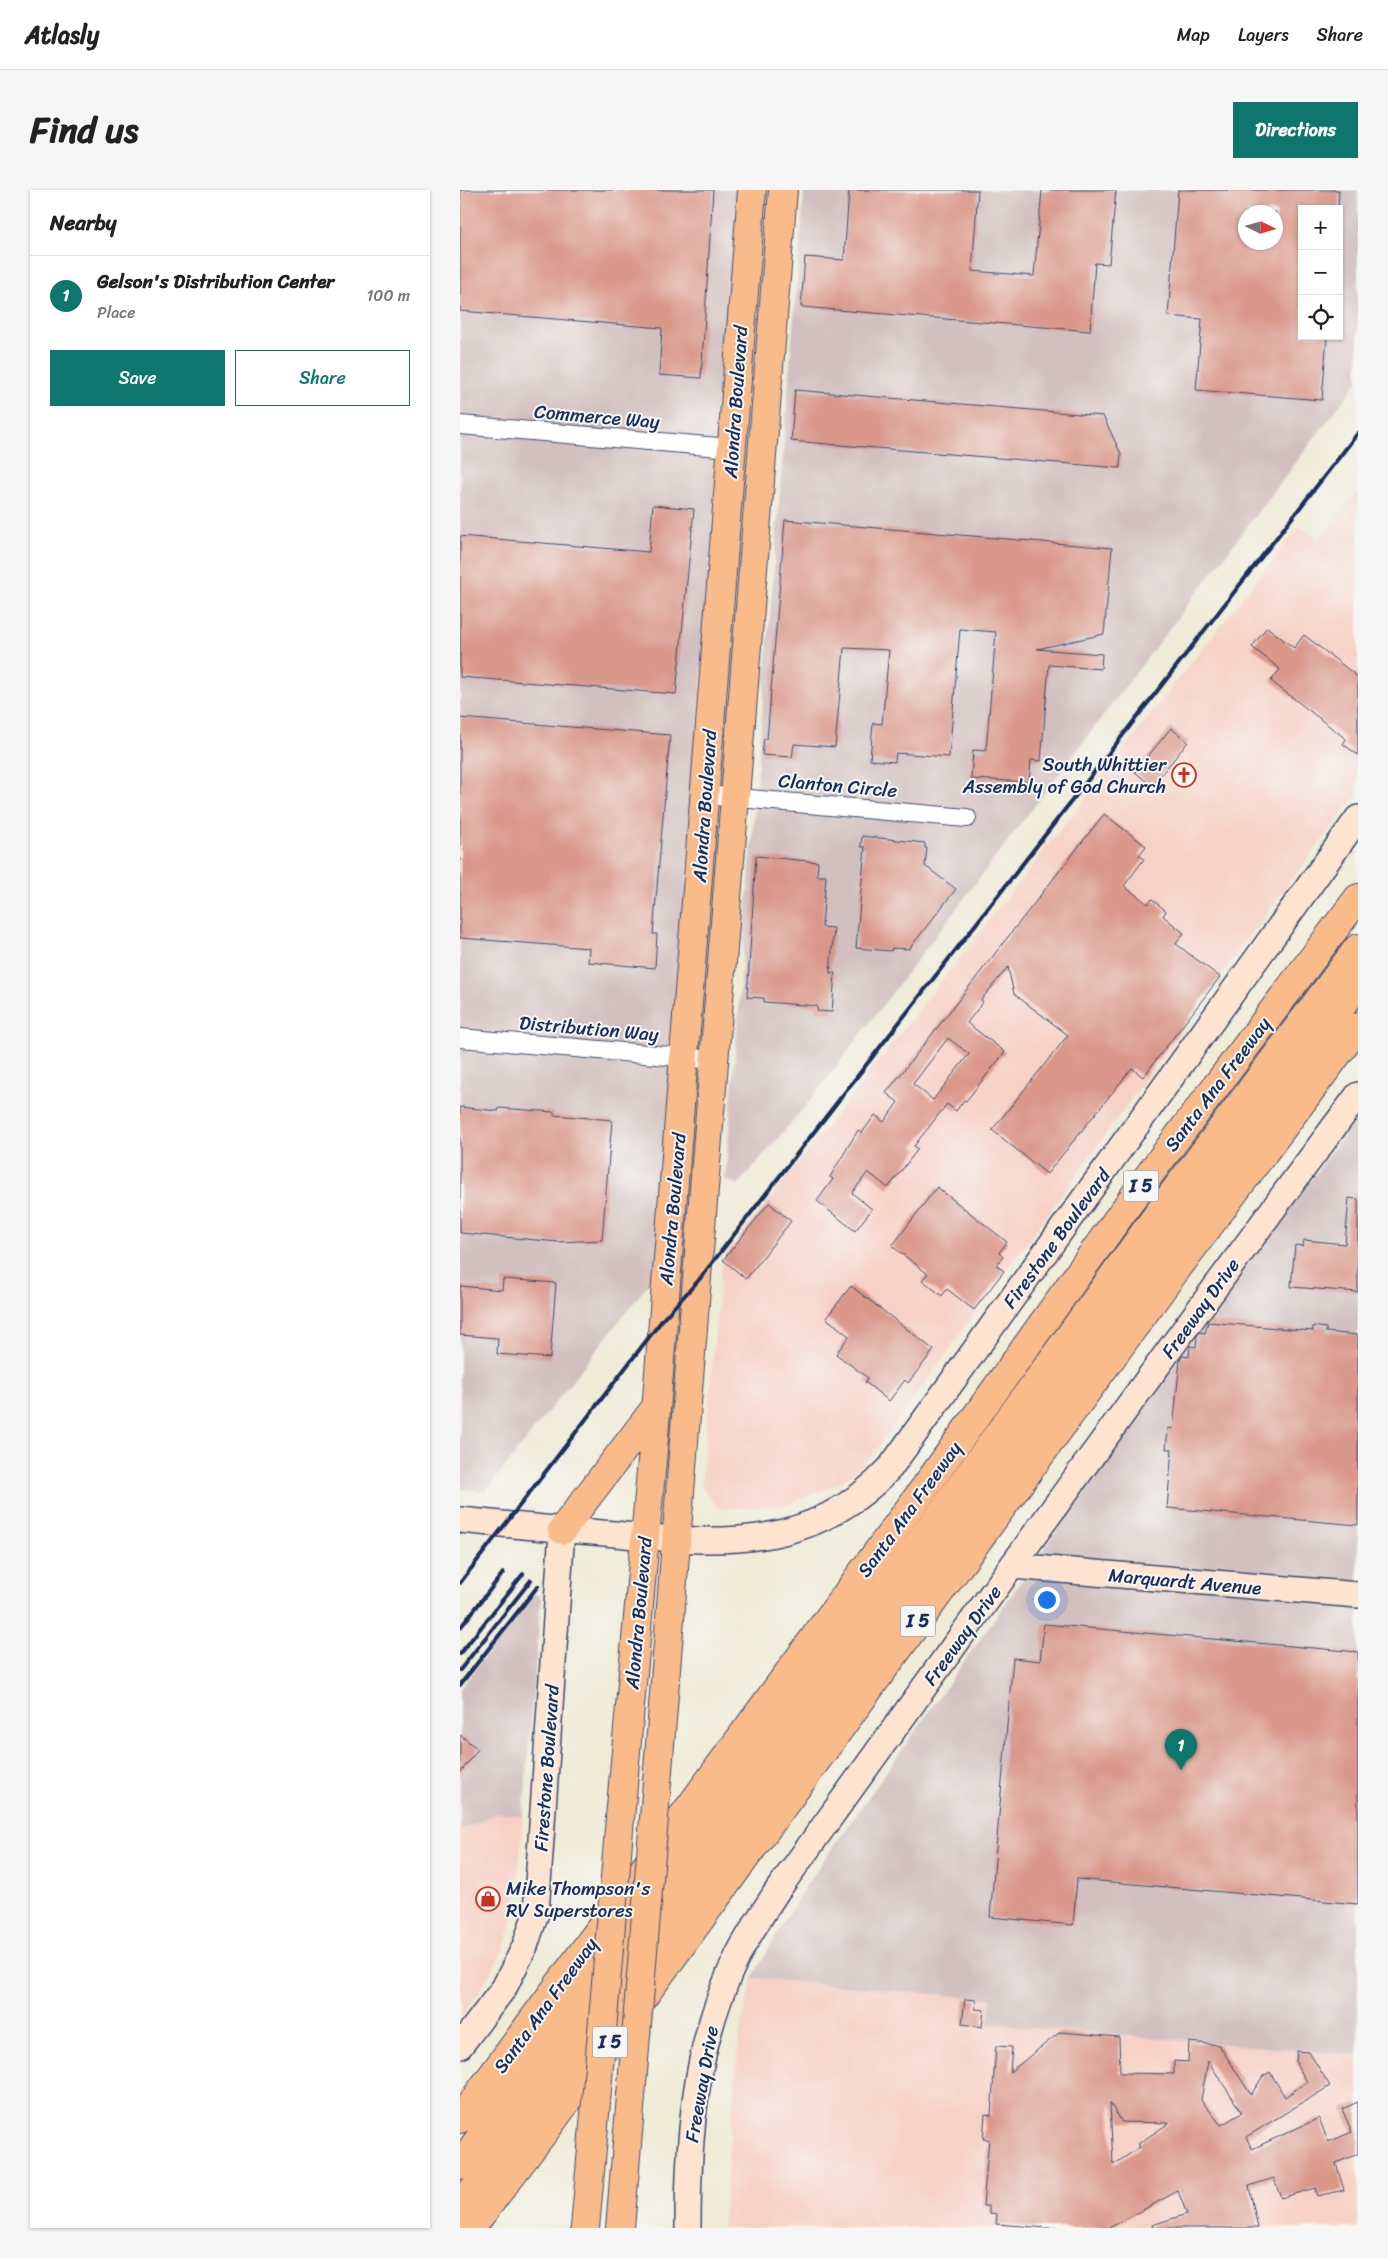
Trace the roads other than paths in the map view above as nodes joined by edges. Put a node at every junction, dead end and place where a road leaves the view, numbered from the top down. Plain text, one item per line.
1 (752, 190) edge
2 (783, 190) edge
3 (739, 347) junction
4 (770, 350) junction
5 (460, 426) edge
6 (732, 448) junction
7 (705, 795) junction
8 (735, 798) junction
9 (968, 818) dead end
10 (1358, 818) edge
11 (1358, 898) edge
12 (1358, 948) edge
13 (1358, 984) edge
14 (1358, 1028) edge
15 (460, 1038) edge
16 (684, 1057) junction
17 (715, 1060) junction
18 (1358, 1095) edge
19 (656, 1407) junction
20 (460, 1520) edge
21 (562, 1530) junction
22 (645, 1537) junction
23 (677, 1540) junction
24 (1012, 1566) junction
25 (1358, 1595) edge
26 (460, 2046) edge
27 (460, 2119) edge
28 (551, 2123) junction
29 (460, 2165) edge
30 (460, 2207) edge
31 (471, 2228) edge
32 (494, 2228) edge
33 (585, 2228) edge
34 (620, 2228) edge
35 (688, 2228) edge

1 - 3 main road, Alondra Boulevard
2 - 4 main road, Alondra Boulevard
3 - 4 main road
3 - 6 main road, Alondra Boulevard
4 - 8 main road, Alondra Boulevard
5 - 6 street, Commerce Way
6 - 7 main road, Alondra Boulevard
7 - 8 street, Clanton Circle
7 - 16 main road, Alondra Boulevard
8 - 9 street, Clanton Circle
8 - 17 main road, Alondra Boulevard
10 - 23 street, Firestone Boulevard
11 - 27 main road, Santa Ana Freeway / I 5
12 - 29 main road
13 - 30 main road
14 - 28 main road, I 5
15 - 16 street, Distribution Way
16 - 17 street, Distribution Way
16 - 19 main road, Alondra Boulevard
17 - 23 main road, Alondra Boulevard
18 - 24 street, Freeway Drive
19 - 21 main road
19 - 22 main road, Alondra Boulevard
20 - 21 street
21 - 22 street
21 - 26 street, Firestone Boulevard
22 - 23 street
22 - 33 main road, Alondra Boulevard, bridge
23 - 34 main road, Alondra Boulevard, bridge
24 - 25 street, Marquardt Avenue
24 - 35 street, Freeway Drive
28 - 31 main road, I 5
28 - 32 main road

